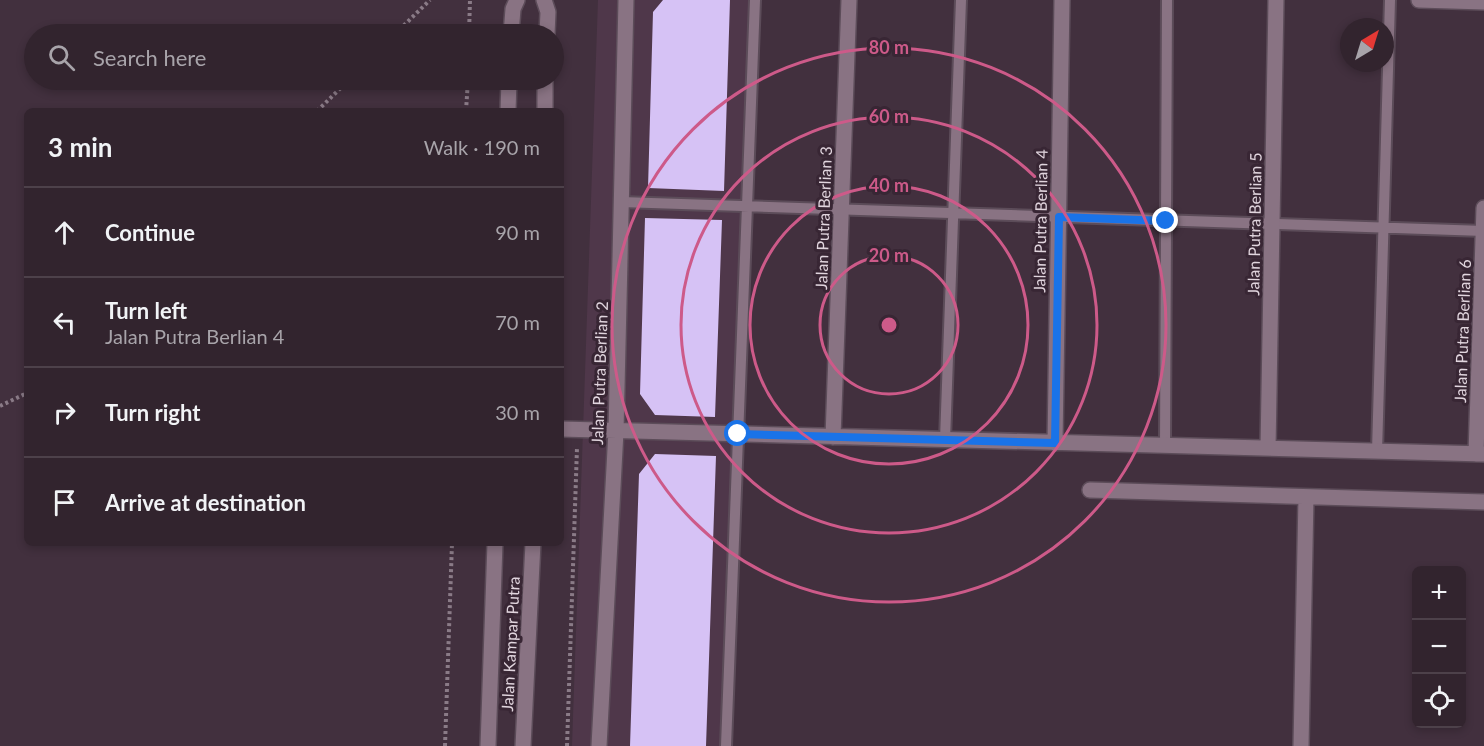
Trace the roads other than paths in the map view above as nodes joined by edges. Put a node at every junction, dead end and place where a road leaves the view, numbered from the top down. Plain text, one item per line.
1 (517, 0) edge
2 (544, 0) edge
3 (626, 0) edge
4 (755, 0) edge
5 (849, 0) edge
6 (961, 0) edge
7 (1062, 0) edge
8 (1167, 0) edge
9 (1276, 0) edge
10 (1390, 0) edge
11 (1419, 0) edge
12 (1484, 2) edge
13 (512, 24) edge
14 (547, 24) edge
15 (509, 90) edge
16 (545, 90) edge
17 (508, 108) edge
18 (545, 108) edge
19 (621, 202) junction
20 (747, 207) junction
21 (1484, 208) edge
22 (841, 210) junction
23 (953, 213) junction
24 (1059, 217) junction
25 (1166, 221) junction
26 (1272, 224) junction
27 (1384, 228) junction
28 (1484, 231) edge
29 (564, 429) edge
30 (616, 430) junction
31 (738, 434) junction
32 (833, 437) junction
33 (945, 440) junction
34 (1055, 443) junction
35 (1165, 446) junction
36 (1268, 448) junction
37 (1377, 452) junction
38 (1480, 454) edge
39 (1090, 490) dead end
40 (1306, 497) junction
41 (1484, 502) edge
42 (495, 546) edge
43 (533, 546) edge
44 (488, 746) edge
45 (523, 746) edge
46 (599, 746) edge
47 (726, 746) edge
48 (1301, 746) edge

1 - 13 street
2 - 14 street
3 - 19 street, Jalan Putra Berlian 2
4 - 20 lane
5 - 22 street, Jalan Putra Berlian 3
6 - 23 lane
7 - 24 street, Jalan Putra Berlian 4
8 - 25 lane
9 - 26 street, Jalan Putra Berlian 5
10 - 27 lane
11 - 12 street
15 - 17 street
16 - 18 street
19 - 20 lane
19 - 30 street, Jalan Putra Berlian 2
20 - 22 lane
20 - 31 lane
21 - 28 street, Jalan Putra Berlian 6
22 - 23 lane
22 - 32 street, Jalan Putra Berlian 3
23 - 24 lane
23 - 33 lane
24 - 25 lane
24 - 34 street, Jalan Putra Berlian 4
25 - 26 lane
25 - 35 lane
26 - 27 lane
26 - 36 street, Jalan Putra Berlian 5
27 - 28 lane
27 - 37 lane
28 - 38 street, Jalan Putra Berlian 6
29 - 30 street
30 - 31 street
30 - 46 street, Jalan Putra Berlian 2
31 - 32 street
31 - 47 lane
32 - 33 street
33 - 34 street
34 - 35 street
35 - 36 street
36 - 37 street
37 - 38 street
39 - 40 street
40 - 41 street
40 - 48 street
42 - 44 street, Jalan Kampar Putra
43 - 45 street, Jalan Kampar Putra

